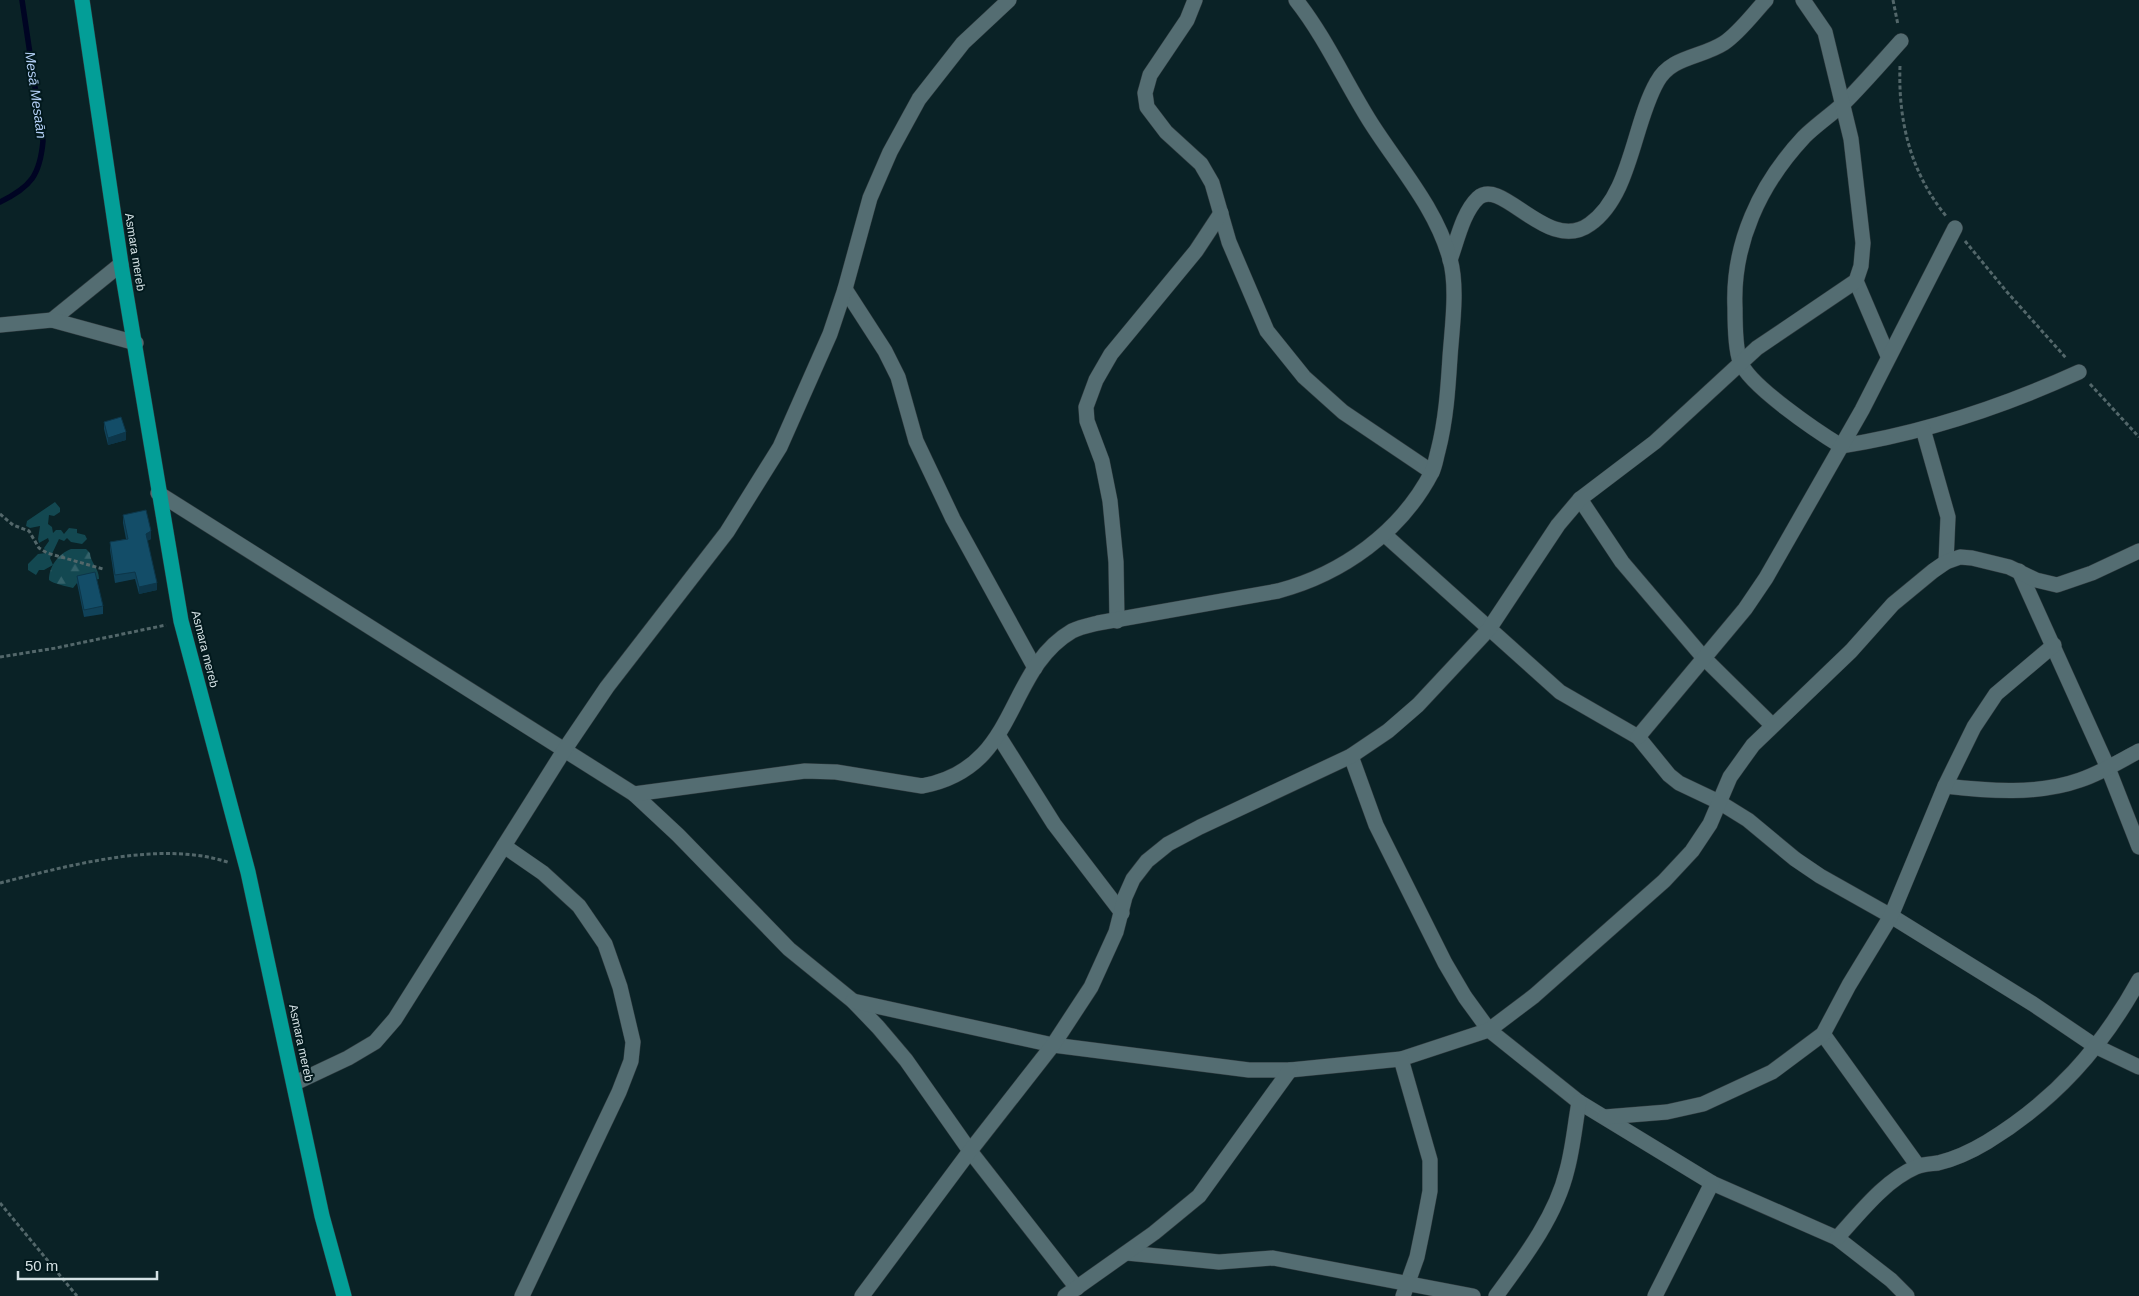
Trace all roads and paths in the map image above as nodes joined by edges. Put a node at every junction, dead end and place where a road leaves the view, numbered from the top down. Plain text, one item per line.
1 (82, 0) edge
2 (1009, 0) edge
3 (1195, 0) edge
4 (1296, 0) edge
5 (1766, 0) edge
6 (1803, 0) edge
7 (1893, 0) edge
8 (1901, 41) junction
9 (1843, 104) junction
10 (1221, 213) junction
11 (1955, 228) junction
12 (1450, 260) junction
13 (121, 264) junction
14 (1856, 281) junction
15 (846, 289) junction
16 (52, 320) junction
17 (0, 325) edge
18 (136, 343) junction
19 (1888, 356) junction
20 (1740, 362) junction
21 (2079, 372) junction
22 (1922, 429) junction
23 (2139, 437) edge
24 (1840, 446) junction
25 (1432, 472) junction
26 (158, 493) junction
27 (1580, 499) junction
28 (0, 514) edge
29 (1385, 535) junction
30 (2139, 551) edge
31 (1946, 562) junction
32 (103, 569) dead end
33 (2019, 571) junction
34 (1118, 621) junction
35 (181, 622) junction
36 (1489, 629) junction
37 (2054, 645) junction
38 (0, 657) edge
39 (1704, 658) junction
40 (1035, 668) junction
41 (1772, 725) junction
42 (998, 735) junction
43 (1638, 737) junction
44 (565, 749) junction
45 (2139, 751) edge
46 (1352, 756) junction
47 (2108, 768) junction
48 (1945, 786) junction
49 (634, 794) junction
50 (1719, 802) junction
51 (504, 846) junction
52 (2139, 847) edge
53 (248, 872) junction
54 (0, 882) edge
55 (1122, 913) junction
56 (1891, 916) junction
57 (2139, 980) edge
58 (854, 1001) junction
59 (1489, 1030) junction
60 (1822, 1034) junction
61 (1053, 1045) junction
62 (2095, 1046) junction
63 (1402, 1059) junction
64 (2139, 1067) edge
65 (1290, 1070) junction
66 (295, 1083) junction
67 (1579, 1102) junction
68 (1605, 1117) junction
69 (970, 1151) junction
70 (1918, 1166) junction
71 (1712, 1183) junction
72 (0, 1203) edge
73 (1838, 1238) junction
74 (1127, 1253) junction
75 (1405, 1289) edge
76 (1071, 1292) edge
77 (77, 1296) edge
78 (344, 1296) edge
79 (522, 1296) edge
80 (862, 1296) edge
81 (1473, 1296) edge
82 (1496, 1296) edge
83 (1655, 1296) edge
84 (1907, 1296) edge

1 - 13 highway, Asmara mereb
2 - 15 street
3 - 10 street
4 - 12 street
5 - 12 street
6 - 9 street
7 - 8 path
8 - 9 street
8 - 11 path
9 - 14 street
9 - 20 street
10 - 25 street
10 - 34 street
11 - 19 street
11 - 21 path
12 - 25 street
13 - 16 street
13 - 18 highway, Asmara mereb
14 - 19 street
14 - 20 street
15 - 40 street
15 - 44 street
16 - 17 street
16 - 18 street
18 - 26 highway, Asmara mereb
19 - 24 street
20 - 24 street
20 - 27 street
21 - 22 street
21 - 23 path
22 - 24 street
22 - 31 street
24 - 39 street
25 - 29 street
26 - 35 highway, Asmara mereb
26 - 44 street
27 - 36 street
27 - 39 street
28 - 32 path
29 - 34 street
29 - 36 street
30 - 33 street
31 - 33 street
31 - 41 street
33 - 37 street
34 - 40 street
35 - 38 path
35 - 53 highway, Asmara mereb
36 - 43 street
36 - 46 street
37 - 47 street
37 - 48 street
39 - 41 street
39 - 43 street
40 - 42 street
41 - 50 street
42 - 49 street
42 - 55 street
43 - 50 street
44 - 49 street
44 - 51 street
45 - 47 street
46 - 55 street
46 - 59 street
47 - 48 street
47 - 52 street
48 - 56 street
49 - 58 street
50 - 56 street
50 - 59 street
51 - 66 street
51 - 79 street
53 - 54 path
53 - 66 highway, Asmara mereb
55 - 61 street
56 - 60 street
56 - 62 street
57 - 62 street
58 - 61 street
58 - 69 street
59 - 63 street
59 - 67 street
60 - 68 street
60 - 70 street
61 - 65 street
61 - 69 street
62 - 64 street
62 - 70 street
63 - 65 street
63 - 75 street
65 - 74 street
66 - 78 highway, Asmara mereb
67 - 68 street
67 - 82 street
68 - 71 street
69 - 76 street
69 - 80 street
70 - 73 street
71 - 73 street
71 - 83 street
72 - 77 path
73 - 84 street
74 - 75 street
74 - 76 street
75 - 81 street

